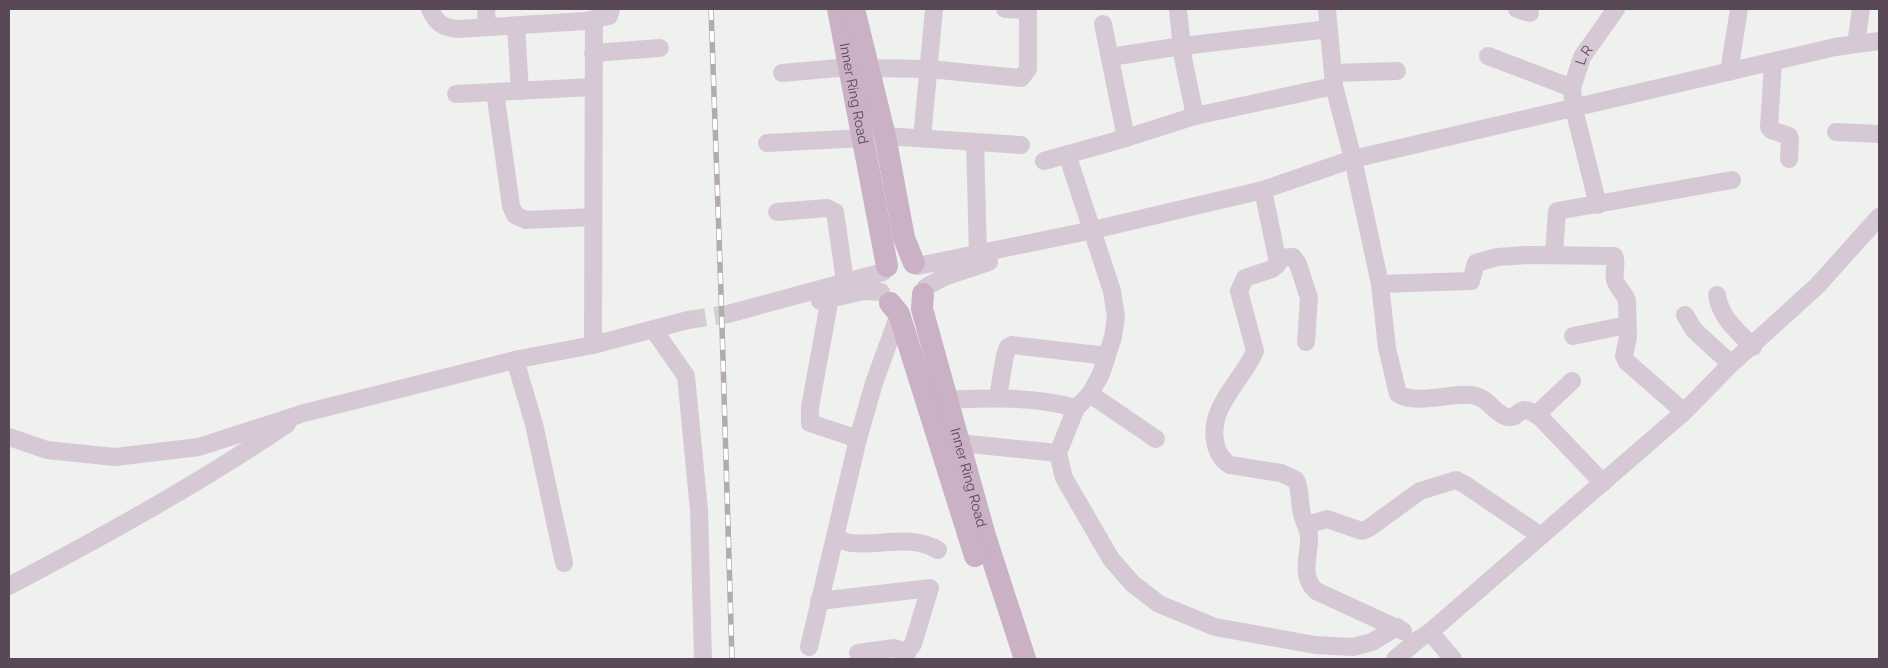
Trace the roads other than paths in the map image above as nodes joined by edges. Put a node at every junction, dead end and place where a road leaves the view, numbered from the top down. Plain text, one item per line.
1 (430, 9) edge
2 (486, 9) edge
3 (611, 9) edge
4 (838, 9) edge
5 (854, 9) edge
6 (934, 9) edge
7 (1005, 9) edge
8 (1028, 9) edge
9 (1178, 9) edge
10 (1327, 9) edge
11 (1616, 9) edge
12 (1739, 9) edge
13 (1861, 9) edge
14 (594, 19) junction
15 (1103, 24) dead end
16 (516, 26) junction
17 (487, 27) junction
18 (1329, 29) junction
19 (1879, 41) edge
20 (1856, 44) junction
21 (1182, 46) junction
22 (660, 48) dead end
23 (593, 53) junction
24 (1488, 56) dead end
25 (1110, 57) junction
26 (1773, 62) junction
27 (858, 68) junction
28 (929, 70) junction
29 (1396, 71) dead end
30 (1729, 72) junction
31 (782, 73) dead end
32 (1333, 80) junction
33 (593, 87) junction
34 (1572, 88) junction
35 (520, 91) junction
36 (495, 92) junction
37 (456, 94) dead end
38 (1574, 108) junction
39 (1195, 116) junction
40 (1836, 132) dead end
41 (1879, 134) edge
42 (874, 137) junction
43 (922, 138) junction
44 (1126, 138) junction
45 (975, 142) junction
46 (767, 143) dead end
47 (1021, 145) dead end
48 (1067, 154) junction
49 (1354, 159) junction
50 (1789, 159) dead end
51 (1044, 161) dead end
52 (1732, 180) dead end
53 (1263, 190) junction
54 (1598, 205) junction
55 (777, 212) dead end
56 (593, 216) junction
57 (1879, 217) edge
58 (1086, 232) junction
59 (978, 254) junction
60 (1554, 254) junction
61 (1277, 258) junction
62 (920, 277) junction
63 (845, 281) junction
64 (1380, 284) junction
65 (888, 289) junction
66 (1717, 295) dead end
67 (830, 298) junction
68 (1685, 315) dead end
69 (1627, 325) junction
70 (658, 336) junction
71 (1573, 336) dead end
72 (1306, 342) dead end
73 (593, 345) junction
74 (1752, 347) junction
75 (1107, 356) junction
76 (517, 360) junction
77 (1731, 364) junction
78 (1572, 381) dead end
79 (1090, 394) junction
80 (998, 397) junction
81 (947, 400) junction
82 (1076, 408) junction
83 (1684, 412) junction
84 (304, 413) junction
85 (1536, 415) junction
86 (9, 437) edge
87 (858, 439) junction
88 (1156, 439) dead end
89 (959, 443) junction
90 (1058, 453) junction
91 (1603, 483) junction
92 (1307, 526) junction
93 (1541, 536) junction
94 (836, 539) junction
95 (938, 550) dead end
96 (564, 563) dead end
97 (9, 586) edge
98 (819, 601) junction
99 (1397, 627) junction
100 (1425, 635) junction
101 (809, 647) dead end
102 (858, 653) dead end
103 (907, 655) edge
104 (703, 659) edge
105 (1009, 659) edge
106 (1025, 659) edge
107 (1394, 659) edge
108 (1453, 659) edge

1 - 17 street
2 - 17 street
3 - 14 street
4 - 27 main road, Inner Ring Road
5 - 27 main road, Inner Ring Road
6 - 28 street
7 - 8 street
8 - 28 street
9 - 21 street
10 - 18 street
11 - 34 street, L R
12 - 30 street
13 - 20 street
14 - 16 street
14 - 23 street
15 - 25 street
16 - 17 street
16 - 35 street
18 - 21 street
18 - 32 street
19 - 20 street
20 - 26 street
21 - 25 street
21 - 39 street
22 - 23 street
23 - 33 street
24 - 34 street
25 - 44 street
26 - 30 street
26 - 50 street
27 - 28 street
27 - 31 street
27 - 42 main road, Inner Ring Road
28 - 43 street
29 - 32 street
30 - 38 street
32 - 39 street
32 - 49 street
33 - 35 street
33 - 56 street
34 - 38 street, L R
35 - 36 street
36 - 37 street
36 - 56 street
38 - 49 street
38 - 54 street, L R
39 - 44 street
40 - 41 street
42 - 43 street
42 - 46 street
42 - 62 main road, Inner Ring Road
42 - 65 main road, Inner Ring Road
43 - 45 street
44 - 48 street
45 - 47 street
45 - 59 street
48 - 51 street
48 - 58 street
49 - 53 street
49 - 64 street
52 - 54 street
53 - 58 street
53 - 61 street
54 - 60 street
55 - 63 street
56 - 73 street
57 - 74 street
58 - 59 street
58 - 62 street
58 - 75 street
59 - 62 street
60 - 64 street
60 - 69 street
61 - 72 street
61 - 92 street
62 - 65 main road
62 - 65 main road
62 - 81 main road, Inner Ring Road
63 - 65 street
63 - 67 street
64 - 85 street
65 - 67 street
65 - 87 street
65 - 105 main road, Inner Ring Road
66 - 74 street
67 - 87 street
68 - 77 street
69 - 71 street
69 - 83 street
70 - 73 street
70 - 76 street
70 - 104 street
73 - 76 street
74 - 77 street
75 - 79 street
75 - 80 street
76 - 84 street
76 - 96 street
77 - 83 street
78 - 85 street
79 - 82 street
79 - 88 street
80 - 81 street
80 - 82 street
81 - 89 main road, Inner Ring Road
82 - 90 street
83 - 91 street
84 - 86 street
84 - 97 street
85 - 91 street
87 - 94 street
89 - 90 street
89 - 106 main road, Inner Ring Road
90 - 99 street
91 - 93 street
92 - 93 street
92 - 99 street
93 - 100 street
94 - 95 street
94 - 98 street
98 - 101 street
98 - 103 street
99 - 100 street
100 - 107 street
100 - 108 street
102 - 103 street

